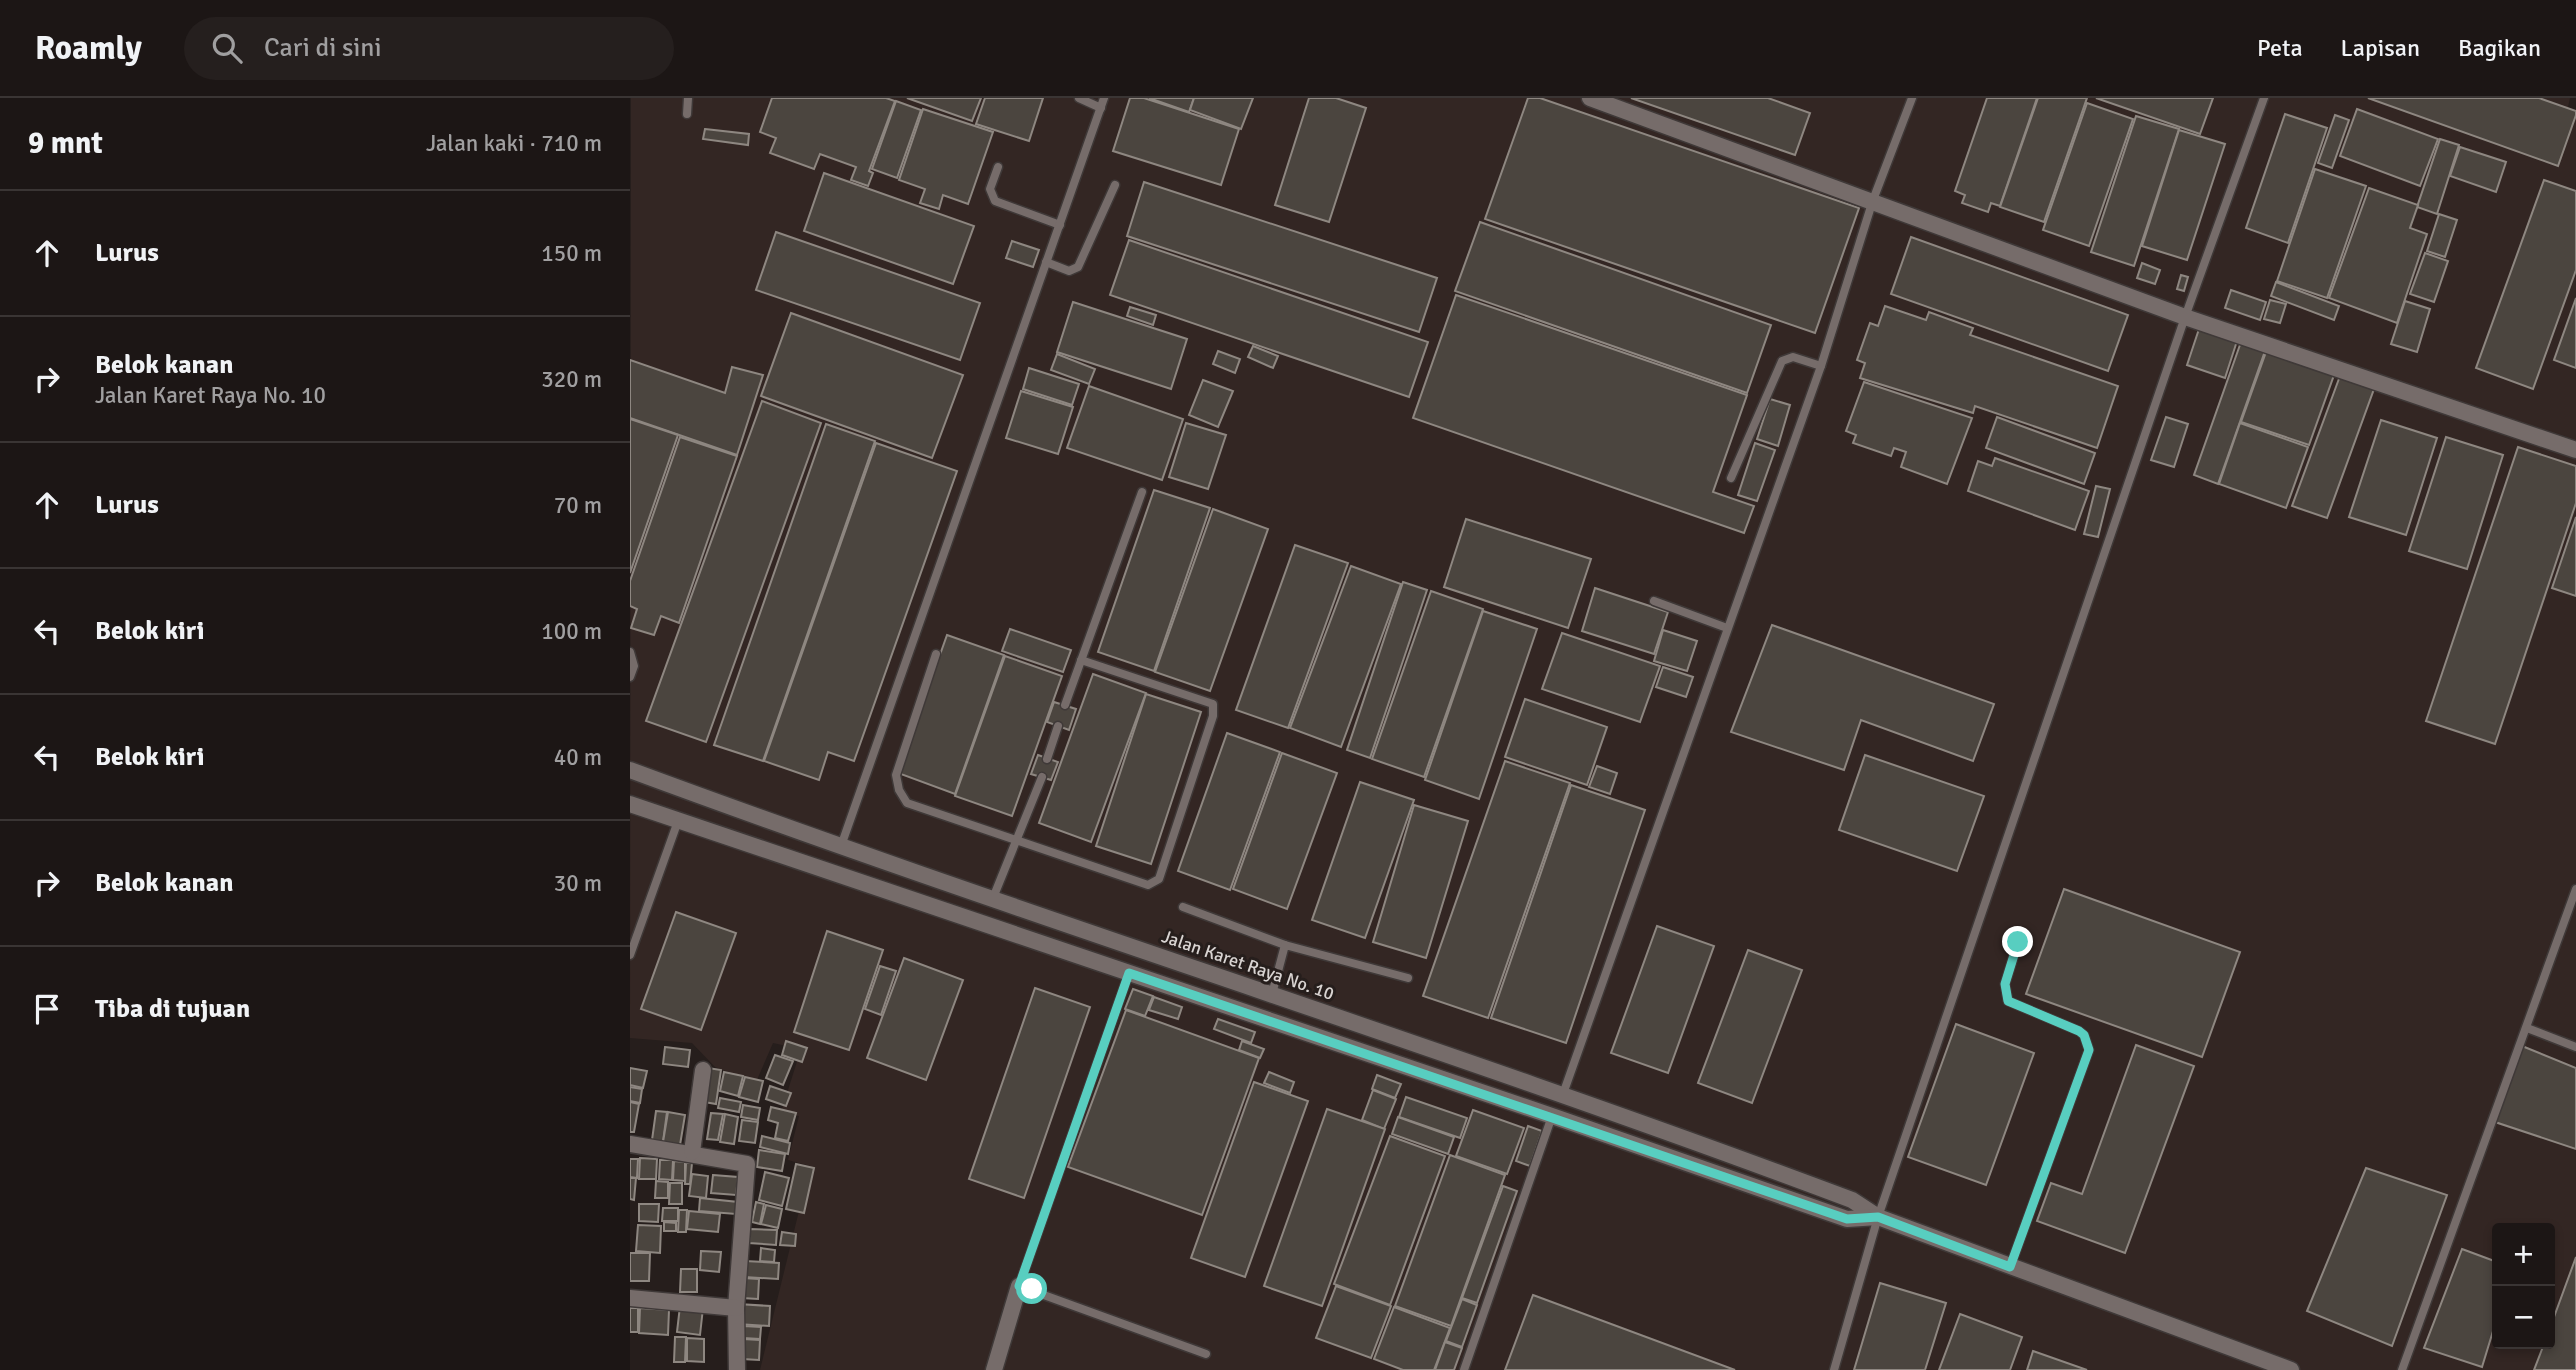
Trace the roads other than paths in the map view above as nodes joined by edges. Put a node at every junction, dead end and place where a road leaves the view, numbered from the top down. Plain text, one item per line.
1 (688, 98) edge
2 (1079, 98) edge
3 (1104, 98) edge
4 (1590, 98) edge
5 (1912, 98) edge
6 (2264, 98) edge
7 (1101, 108) junction
8 (687, 114) dead end
9 (998, 167) dead end
10 (1115, 185) dead end
11 (1873, 200) junction
12 (1060, 225) junction
13 (1046, 262) junction
14 (2185, 317) junction
15 (1821, 366) junction
16 (2576, 450) edge
17 (1731, 478) dead end
18 (1142, 492) dead end
19 (1654, 601) dead end
20 (1727, 628) junction
21 (630, 652) edge
22 (936, 654) dead end
23 (1081, 660) junction
24 (630, 677) edge
25 (1065, 705) dead end
26 (1058, 726) dead end
27 (1047, 759) dead end
28 (630, 770) edge
29 (1042, 777) dead end
30 (630, 804) edge
31 (678, 821) junction
32 (1013, 842) junction
33 (841, 846) junction
34 (2576, 889) edge
35 (993, 898) junction
36 (1183, 907) dead end
37 (2018, 942) dead end
38 (1284, 945) junction
39 (630, 955) edge
40 (1129, 973) junction
41 (1408, 978) dead end
42 (1272, 994) junction
43 (2527, 1028) junction
44 (2576, 1046) edge
45 (703, 1070) dead end
46 (1563, 1094) junction
47 (1552, 1116) junction
48 (630, 1144) edge
49 (692, 1153) junction
50 (1878, 1217) junction
51 (2010, 1267) junction
52 (1019, 1286) junction
53 (630, 1298) edge
54 (736, 1308) junction
55 (1206, 1354) dead end
56 (737, 1370) edge
57 (994, 1370) edge
58 (1465, 1370) edge
59 (1834, 1370) edge
60 (2291, 1370) edge
61 (2402, 1370) edge

1 - 8 lane
2 - 7 lane
3 - 7 lane
4 - 11 street
5 - 11 lane
6 - 14 lane
7 - 12 lane
9 - 12 lane
10 - 13 lane
11 - 14 street
11 - 15 lane
12 - 13 lane
13 - 33 lane
14 - 16 street
14 - 50 lane
15 - 17 lane
15 - 20 lane
18 - 23 lane
19 - 20 lane
20 - 46 lane
21 - 24 lane
22 - 32 lane
23 - 25 lane
23 - 32 lane
26 - 27 lane
28 - 33 street, Jalan Karet Raya No. 10
29 - 32 lane
30 - 31 street
31 - 39 lane
31 - 40 street
32 - 35 lane
33 - 35 street, Jalan Karet Raya No. 10
34 - 43 lane
35 - 42 street, Jalan Karet Raya No. 10
36 - 38 lane
37 - 51 lane
38 - 41 lane
38 - 42 lane
40 - 47 street
40 - 52 lane
42 - 46 street, Jalan Karet Raya No. 10
43 - 44 lane
43 - 61 lane
45 - 49 street
46 - 50 street, Jalan Karet Raya No. 10
47 - 50 street
47 - 58 lane
48 - 49 street
49 - 54 street
50 - 51 street
50 - 59 lane
51 - 60 street
52 - 55 lane
52 - 57 street
53 - 54 street
54 - 56 street

